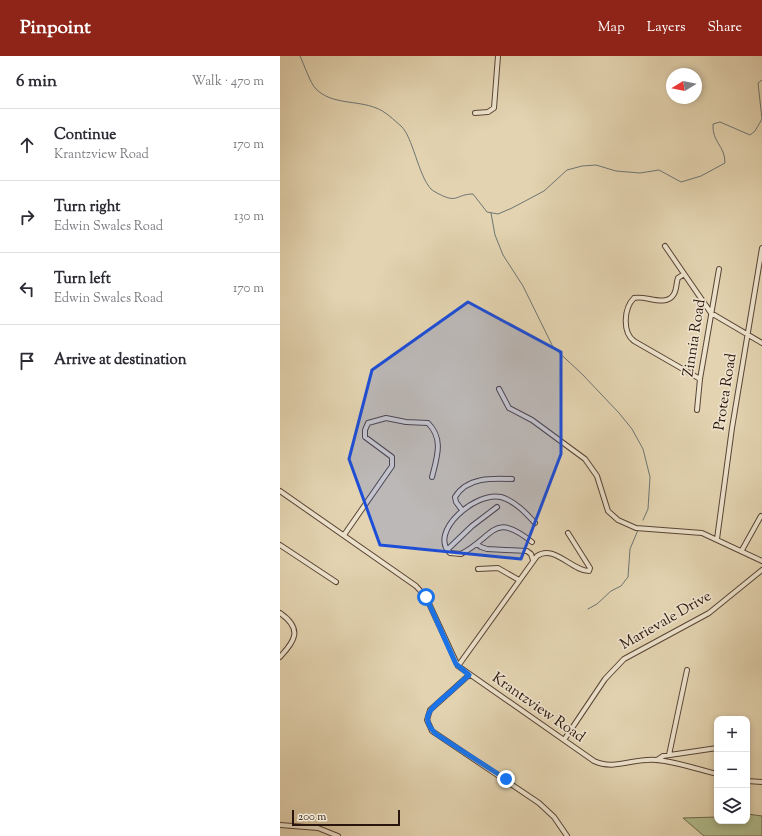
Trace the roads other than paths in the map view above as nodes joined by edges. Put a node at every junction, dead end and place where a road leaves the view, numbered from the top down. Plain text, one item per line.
1 (498, 56) edge
2 (475, 113) dead end
3 (665, 246) dead end
4 (762, 248) edge
5 (719, 269) dead end
6 (684, 274) junction
7 (711, 313) junction
8 (748, 335) junction
9 (762, 343) edge
10 (700, 379) junction
11 (499, 389) dead end
12 (697, 410) dead end
13 (432, 476) dead end
14 (512, 480) dead end
15 (280, 491) edge
16 (497, 507) dead end
17 (462, 510) junction
18 (761, 516) edge
19 (536, 523) dead end
20 (568, 533) dead end
21 (344, 535) junction
22 (717, 539) junction
23 (532, 542) dead end
24 (477, 544) junction
25 (280, 545) edge
26 (447, 550) junction
27 (742, 550) junction
28 (534, 560) junction
29 (762, 560) edge
30 (478, 569) dead end
31 (762, 570) edge
32 (519, 580) junction
33 (336, 582) dead end
34 (280, 613) edge
35 (280, 657) edge
36 (458, 666) junction
37 (687, 670) dead end
38 (469, 675) junction
39 (564, 740) junction
40 (714, 748) edge
41 (669, 755) junction
42 (657, 760) junction
43 (714, 773) edge
44 (750, 781) edge
45 (762, 782) edge
46 (280, 826) edge
47 (338, 836) edge
48 (567, 836) edge

1 - 2 street
3 - 6 street
4 - 8 street, Protea Road
5 - 7 street, Zinnia Road
6 - 7 street
6 - 10 street
7 - 8 street
7 - 10 street, Zinnia Road
8 - 9 street
8 - 22 street, Protea Road
10 - 12 street, Zinnia Road
11 - 22 street
13 - 21 street
14 - 17 street
15 - 21 street, Krantzview Road
16 - 26 street
17 - 19 street
17 - 26 street
18 - 27 street
20 - 28 street
21 - 36 street, Krantzview Road
22 - 27 street
23 - 24 street
24 - 26 street
24 - 28 street
25 - 33 street
27 - 29 street
28 - 32 street
30 - 32 street
31 - 39 street, Marievale Drive
32 - 36 street
34 - 35 street
36 - 38 street, Krantzview Road
37 - 41 street
38 - 39 street, Krantzview Road
38 - 48 street
39 - 42 street, Krantzview Road
40 - 41 street
41 - 42 street
42 - 43 street, Krantzview Road
44 - 45 street
46 - 47 street

